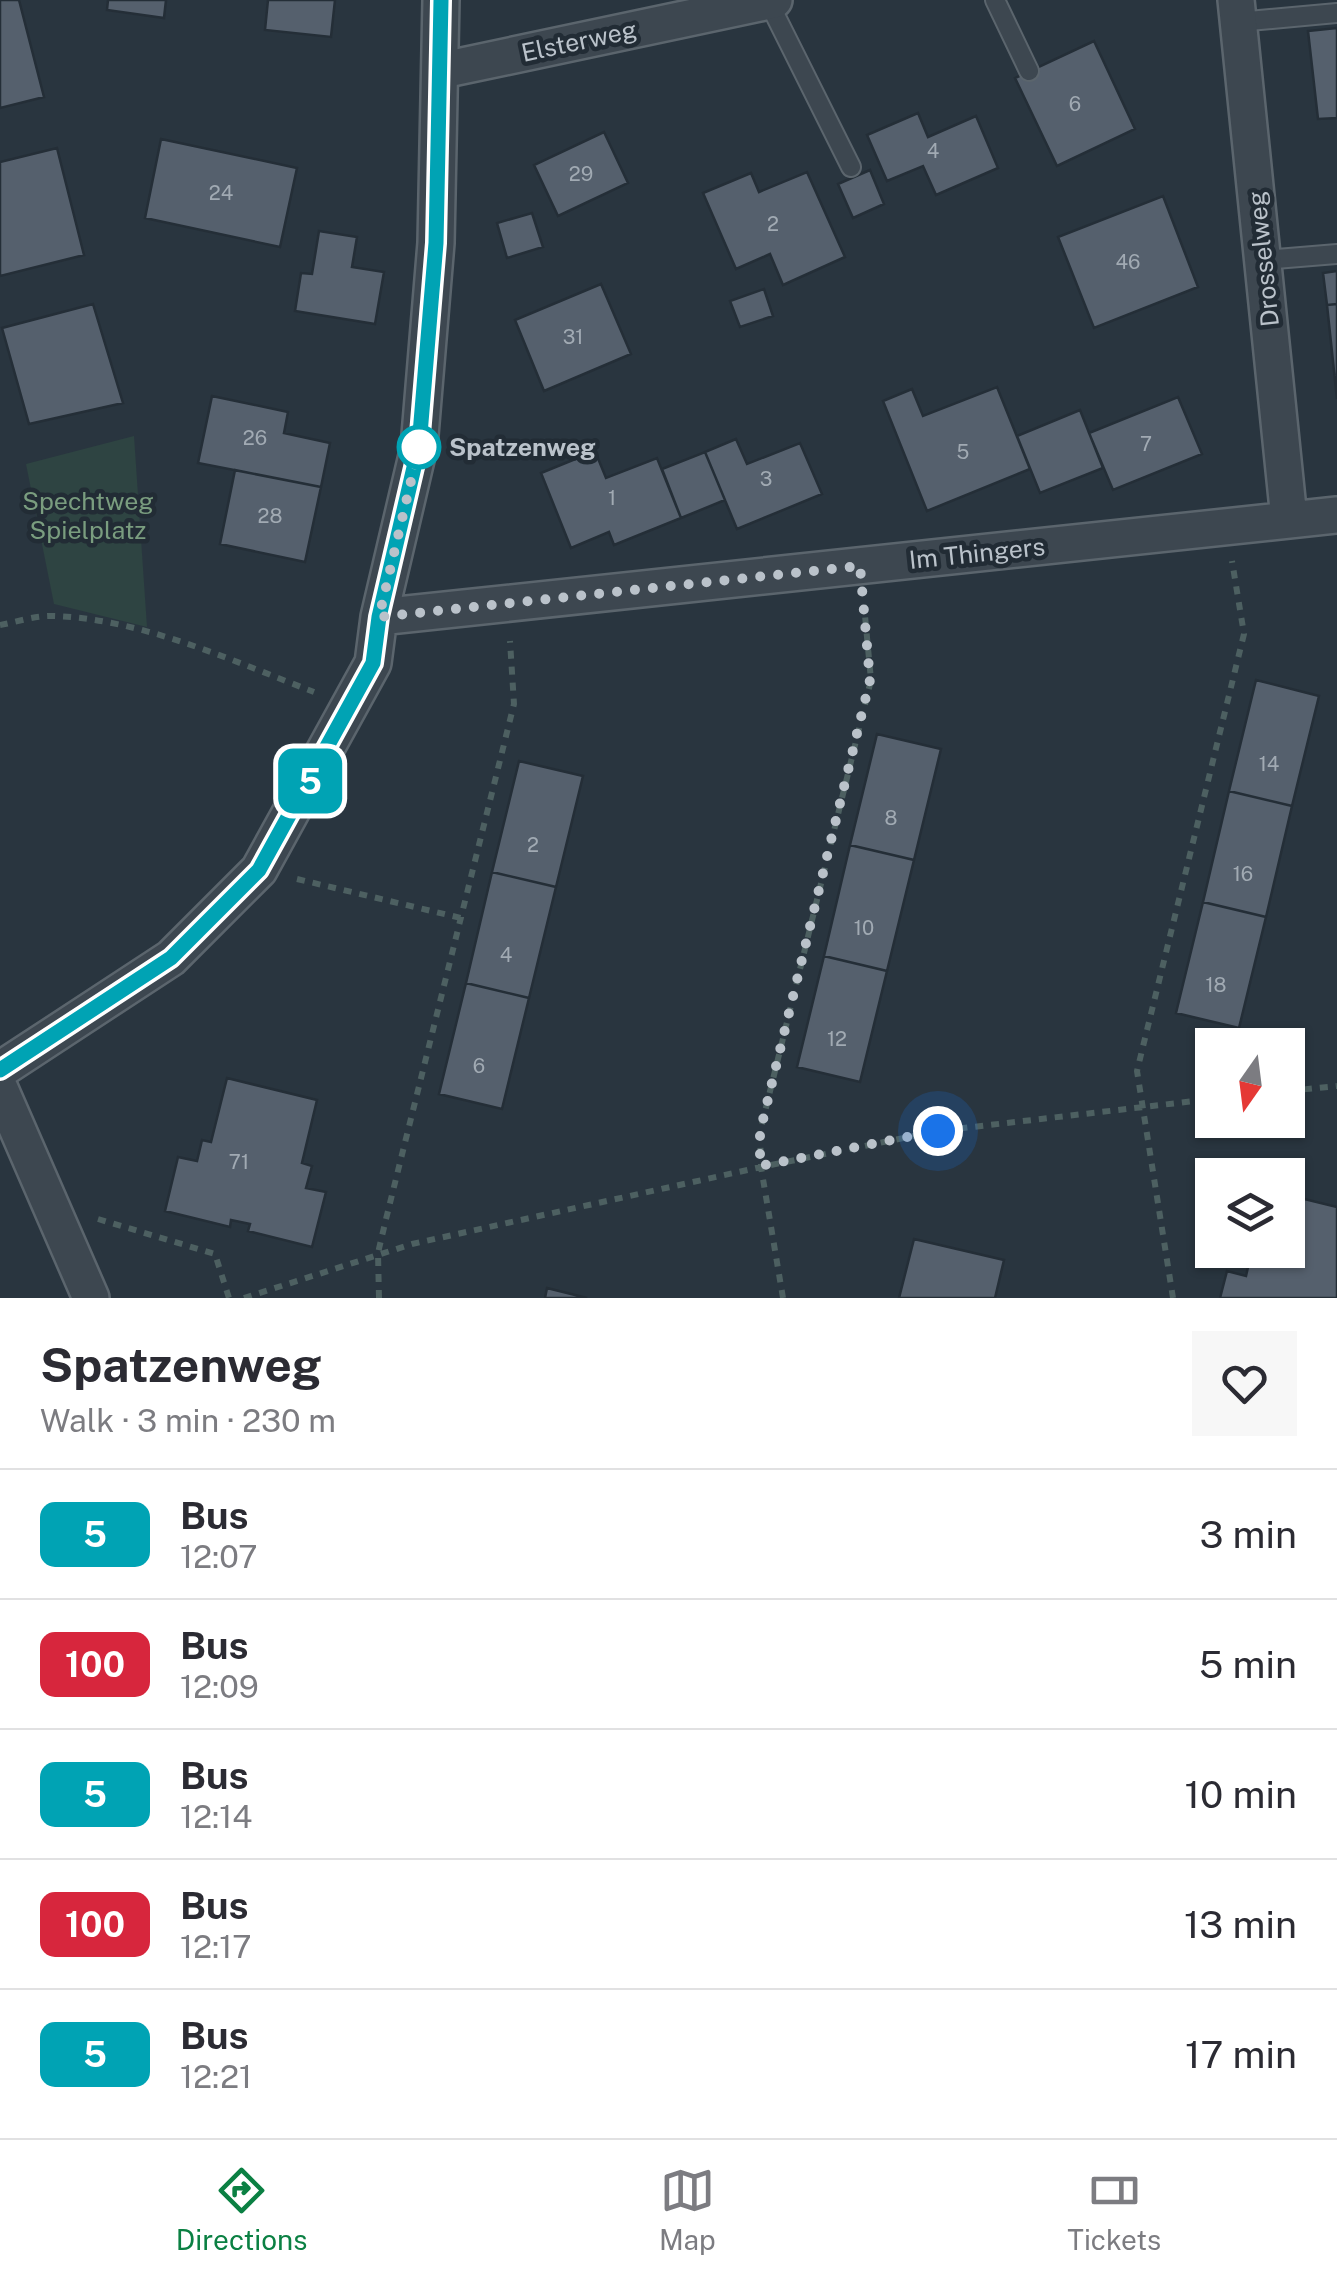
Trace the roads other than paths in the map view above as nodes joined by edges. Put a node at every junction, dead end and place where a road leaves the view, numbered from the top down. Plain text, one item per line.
1 (441, 0) edge
2 (995, 0) edge
3 (771, 1) edge
4 (1237, 11) edge
5 (1337, 13) edge
6 (443, 70) junction
7 (1030, 71) dead end
8 (851, 166) dead end
9 (1337, 254) edge
10 (1263, 260) junction
11 (1337, 515) edge
12 (1289, 519) junction
13 (379, 617) junction
14 (0, 1070) edge
15 (0, 1089) edge
16 (91, 1298) edge

1 - 6 street
2 - 7 lane
3 - 6 street, Elsterweg
3 - 8 lane
4 - 5 lane
4 - 10 street, Drosselweg
6 - 13 street
9 - 10 lane
10 - 12 street, Drosselweg
11 - 12 street, Im Thingers
12 - 13 street, Im Thingers
13 - 14 street
15 - 16 street

